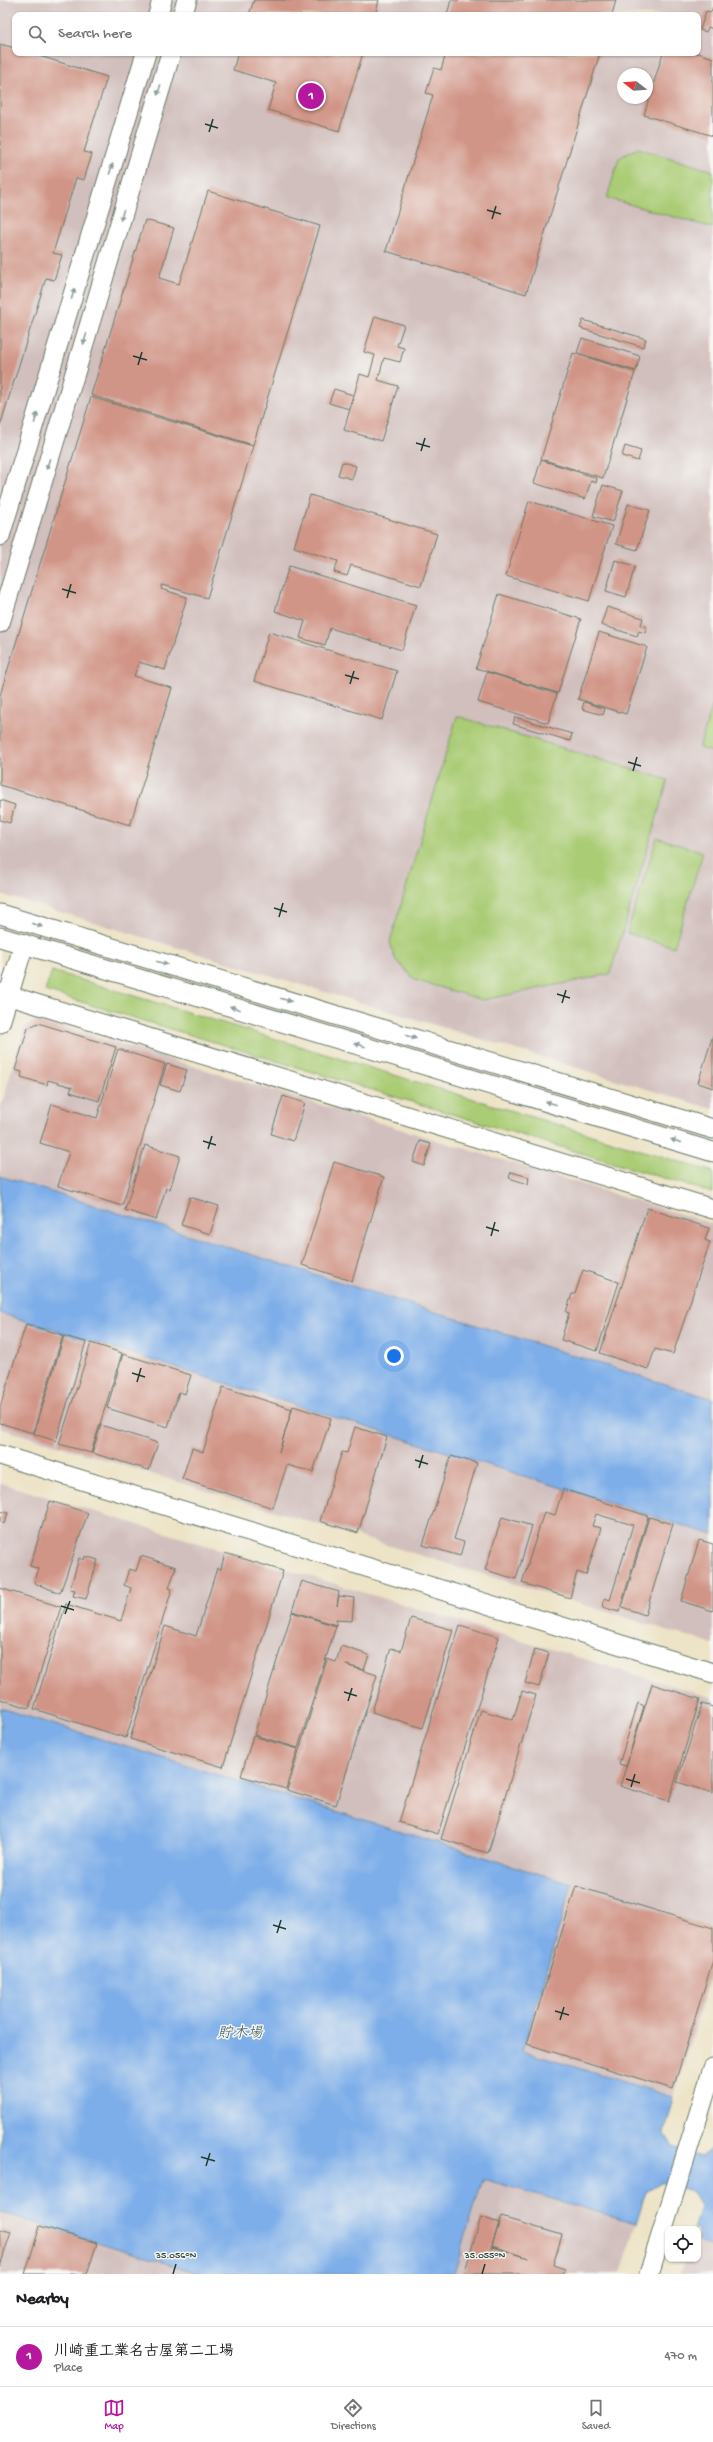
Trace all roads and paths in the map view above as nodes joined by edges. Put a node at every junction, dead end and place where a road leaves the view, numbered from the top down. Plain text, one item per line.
1 (162, 0) edge
2 (186, 0) edge
3 (159, 12) edge
4 (183, 12) edge
5 (145, 56) edge
6 (170, 56) edge
7 (0, 536) edge
8 (0, 623) edge
9 (0, 914) edge
10 (0, 937) edge
11 (24, 944) junction
12 (4, 994) edge
13 (0, 1023) edge
14 (713, 1129) edge
15 (713, 1152) edge
16 (713, 1209) edge
17 (0, 1455) edge
18 (713, 1673) edge
19 (713, 2068) edge
20 (649, 2274) edge

1 - 3 street
2 - 4 street
7 -> 5 street
6 -> 8 street
9 -> 14 street
10 - 11 street
11 - 12 street
15 -> 11 street
12 - 13 street
12 - 16 street
17 - 18 street
19 - 20 street

